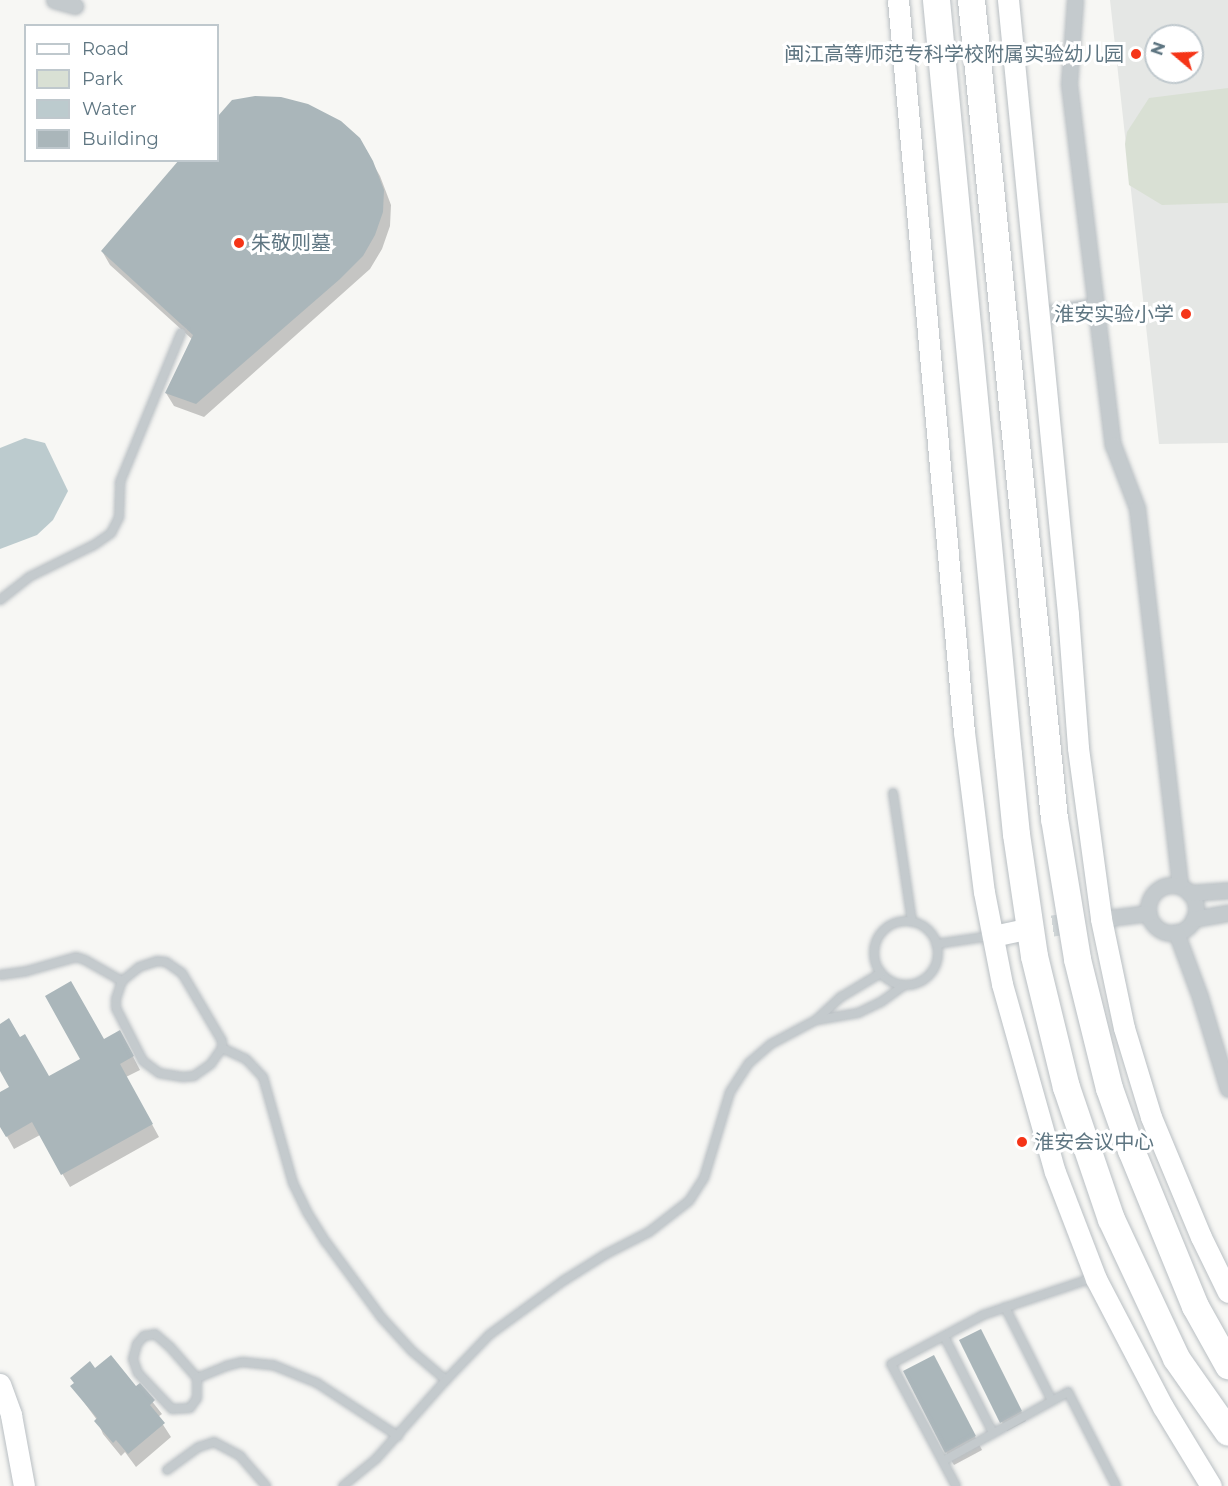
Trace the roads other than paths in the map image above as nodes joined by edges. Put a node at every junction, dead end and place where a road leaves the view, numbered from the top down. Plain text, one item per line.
1 (54, 0) edge
2 (898, 0) edge
3 (936, 0) edge
4 (970, 0) edge
5 (1008, 0) edge
6 (1075, 0) edge
7 (75, 6) dead end
8 (1096, 306) junction
9 (1040, 315) junction
10 (181, 333) dead end
11 (0, 600) edge
12 (892, 793) dead end
13 (1185, 889) junction
14 (1228, 890) edge
15 (1149, 913) junction
16 (1228, 913) edge
17 (1193, 919) junction
18 (1093, 920) junction
19 (912, 922) junction
20 (1022, 930) tunnel mouth
21 (1176, 932) junction
22 (993, 936) junction
23 (936, 944) junction
24 (881, 973) junction
25 (0, 975) edge
26 (122, 981) junction
27 (904, 985) junction
28 (816, 1020) junction
29 (222, 1048) junction
30 (1228, 1089) edge
31 (1096, 1277) junction
32 (1228, 1292) edge
33 (1005, 1307) junction
34 (944, 1336) junction
35 (1228, 1365) edge
36 (197, 1378) junction
37 (446, 1380) junction
38 (0, 1384) edge
39 (1052, 1401) junction
40 (1228, 1432) edge
41 (993, 1433) junction
42 (398, 1436) junction
43 (943, 1461) junction
44 (167, 1470) dead end
45 (24, 1486) edge
46 (266, 1486) edge
47 (343, 1486) edge
48 (956, 1486) edge
49 (1116, 1486) edge
50 (1211, 1486) edge

1 - 7 street
2 - 22 main road
3 - 40 highway
4 - 35 highway
5 - 9 main road
6 - 8 street
8 - 9 street
8 - 13 street
9 - 18 main road
10 - 11 lane
12 - 19 lane
13 - 14 street
13 - 15 street
13 - 17 street
15 - 18 street
15 - 21 street
16 - 17 street
17 - 21 street
18 - 32 main road
19 - 23 lane
19 - 24 lane
20 - 22 main road
21 - 30 street
22 - 23 lane
22 - 31 main road
23 - 27 lane
24 - 27 lane
24 - 28 lane
25 - 26 lane
26 - 29 lane
26 - 29 lane
27 - 28 lane
28 - 37 lane
29 - 37 lane
31 - 33 lane
31 - 50 main road
33 - 34 lane
33 - 39 lane
34 - 41 lane
34 - 43 lane
36 - 36 lane
36 - 42 lane
37 - 42 lane
38 - 45 main road
39 - 41 lane
39 - 49 lane
41 - 43 lane
42 - 47 lane
43 - 48 lane
44 - 46 lane

